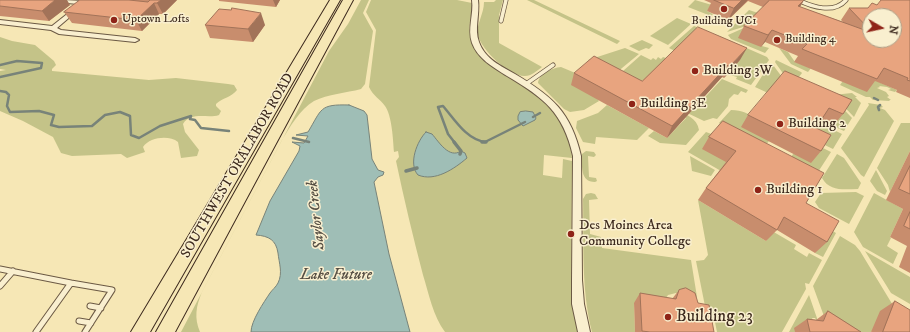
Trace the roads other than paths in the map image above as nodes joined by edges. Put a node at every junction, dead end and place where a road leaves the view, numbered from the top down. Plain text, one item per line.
1 (57, 0) edge
2 (335, 0) edge
3 (348, 0) edge
4 (475, 0) edge
5 (506, 0) edge
6 (798, 0) edge
7 (846, 0) edge
8 (85, 1) edge
9 (97, 4) edge
10 (501, 21) dead end
11 (0, 22) edge
12 (53, 28) junction
13 (135, 40) dead end
14 (553, 65) dead end
15 (526, 84) junction
16 (0, 269) edge
17 (12, 271) junction
18 (71, 283) junction
19 (0, 286) edge
20 (59, 300) junction
21 (66, 301) dead end
22 (90, 306) dead end
23 (101, 308) junction
24 (48, 315) junction
25 (55, 316) dead end
26 (80, 321) dead end
27 (91, 323) junction
28 (38, 332) edge
29 (85, 332) edge
30 (140, 332) edge
31 (165, 332) edge
32 (584, 332) edge

1 - 8 street
2 - 30 main road, SOUTHWEST ORALABOR ROAD
3 - 31 main road, SOUTHWEST ORALABOR ROAD
4 - 15 street
5 - 10 lane
6 - 7 lane
8 - 9 street
8 - 12 street
11 - 12 street
12 - 13 street
14 - 15 lane
15 - 32 street
16 - 17 lane
17 - 18 lane
17 - 19 lane
18 - 20 lane
18 - 23 lane
20 - 21 lane
20 - 24 lane
22 - 23 lane
23 - 27 lane
24 - 25 lane
24 - 28 lane
26 - 27 lane
27 - 29 lane

